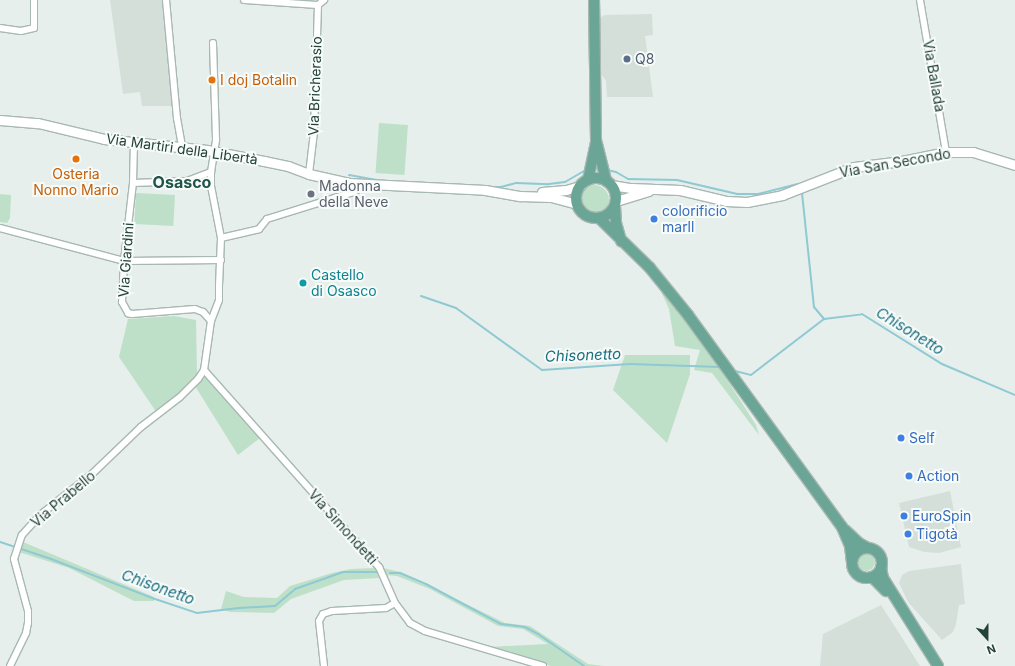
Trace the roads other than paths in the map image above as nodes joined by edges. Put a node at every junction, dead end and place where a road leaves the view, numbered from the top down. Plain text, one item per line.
1 (34, 0) edge
2 (166, 0) edge
3 (244, 0) edge
4 (324, 0) edge
5 (594, 0) edge
6 (920, 0) edge
7 (318, 5) junction
8 (0, 28) edge
9 (213, 43) dead end
10 (0, 120) edge
11 (596, 141) junction
12 (134, 142) junction
13 (182, 147) junction
14 (215, 151) junction
15 (946, 152) junction
16 (1015, 165) edge
17 (211, 172) junction
18 (309, 174) junction
19 (133, 183) junction
20 (584, 183) junction
21 (609, 183) junction
22 (365, 184) junction
23 (659, 188) junction
24 (506, 193) junction
25 (616, 203) junction
26 (577, 204) junction
27 (599, 218) junction
28 (0, 228) edge
29 (221, 238) junction
30 (621, 241) junction
31 (221, 260) junction
32 (124, 261) junction
33 (211, 321) junction
34 (204, 370) junction
35 (842, 527) junction
36 (868, 548) junction
37 (852, 562) junction
38 (881, 567) junction
39 (872, 577) junction
40 (395, 603) junction
41 (10, 666) edge
42 (324, 666) edge
43 (543, 666) edge
44 (932, 666) edge
45 (938, 666) edge

1 - 8 street
2 - 13 street
3 - 7 street
4 - 7 street
5 - 11 main road
6 - 15 street, Via Ballada
7 - 18 street, Via Bricherasio
9 - 14 street
10 - 12 street, Via Martiri della Libertà
11 - 20 main road
11 - 21 main road
12 - 13 street, Via Martiri della Libertà
12 - 19 street, Via Giardini
13 - 14 street, Via Martiri della Libertà
14 - 17 street
14 - 18 street, Via Martiri della Libertà
15 - 16 street, Via San Secondo
15 - 23 street, Via San Secondo
17 - 19 street
17 - 29 street
18 - 22 street, Via Martiri della Libertà
19 - 32 street, Via Giardini
20 - 21 main road
20 - 24 street
20 - 26 main road
21 - 23 street, Via San Secondo
21 - 25 main road
22 - 24 street, Via Martiri della Libertà
22 - 29 street
23 - 25 street
24 - 26 street
25 - 27 main road
25 - 30 main road
26 - 27 main road
27 - 30 main road
28 - 32 street
29 - 31 street
30 - 35 main road
31 - 32 street
31 - 33 street
32 - 33 street, Via Giardini
33 - 34 street
34 - 40 street, Via Simondetti
34 - 41 street, Via Prabello
35 - 36 main road
35 - 37 main road
36 - 37 main road
36 - 38 main road
37 - 39 main road
38 - 39 main road
38 - 45 main road
39 - 44 main road
40 - 42 street
40 - 43 street, Via Simondetti

